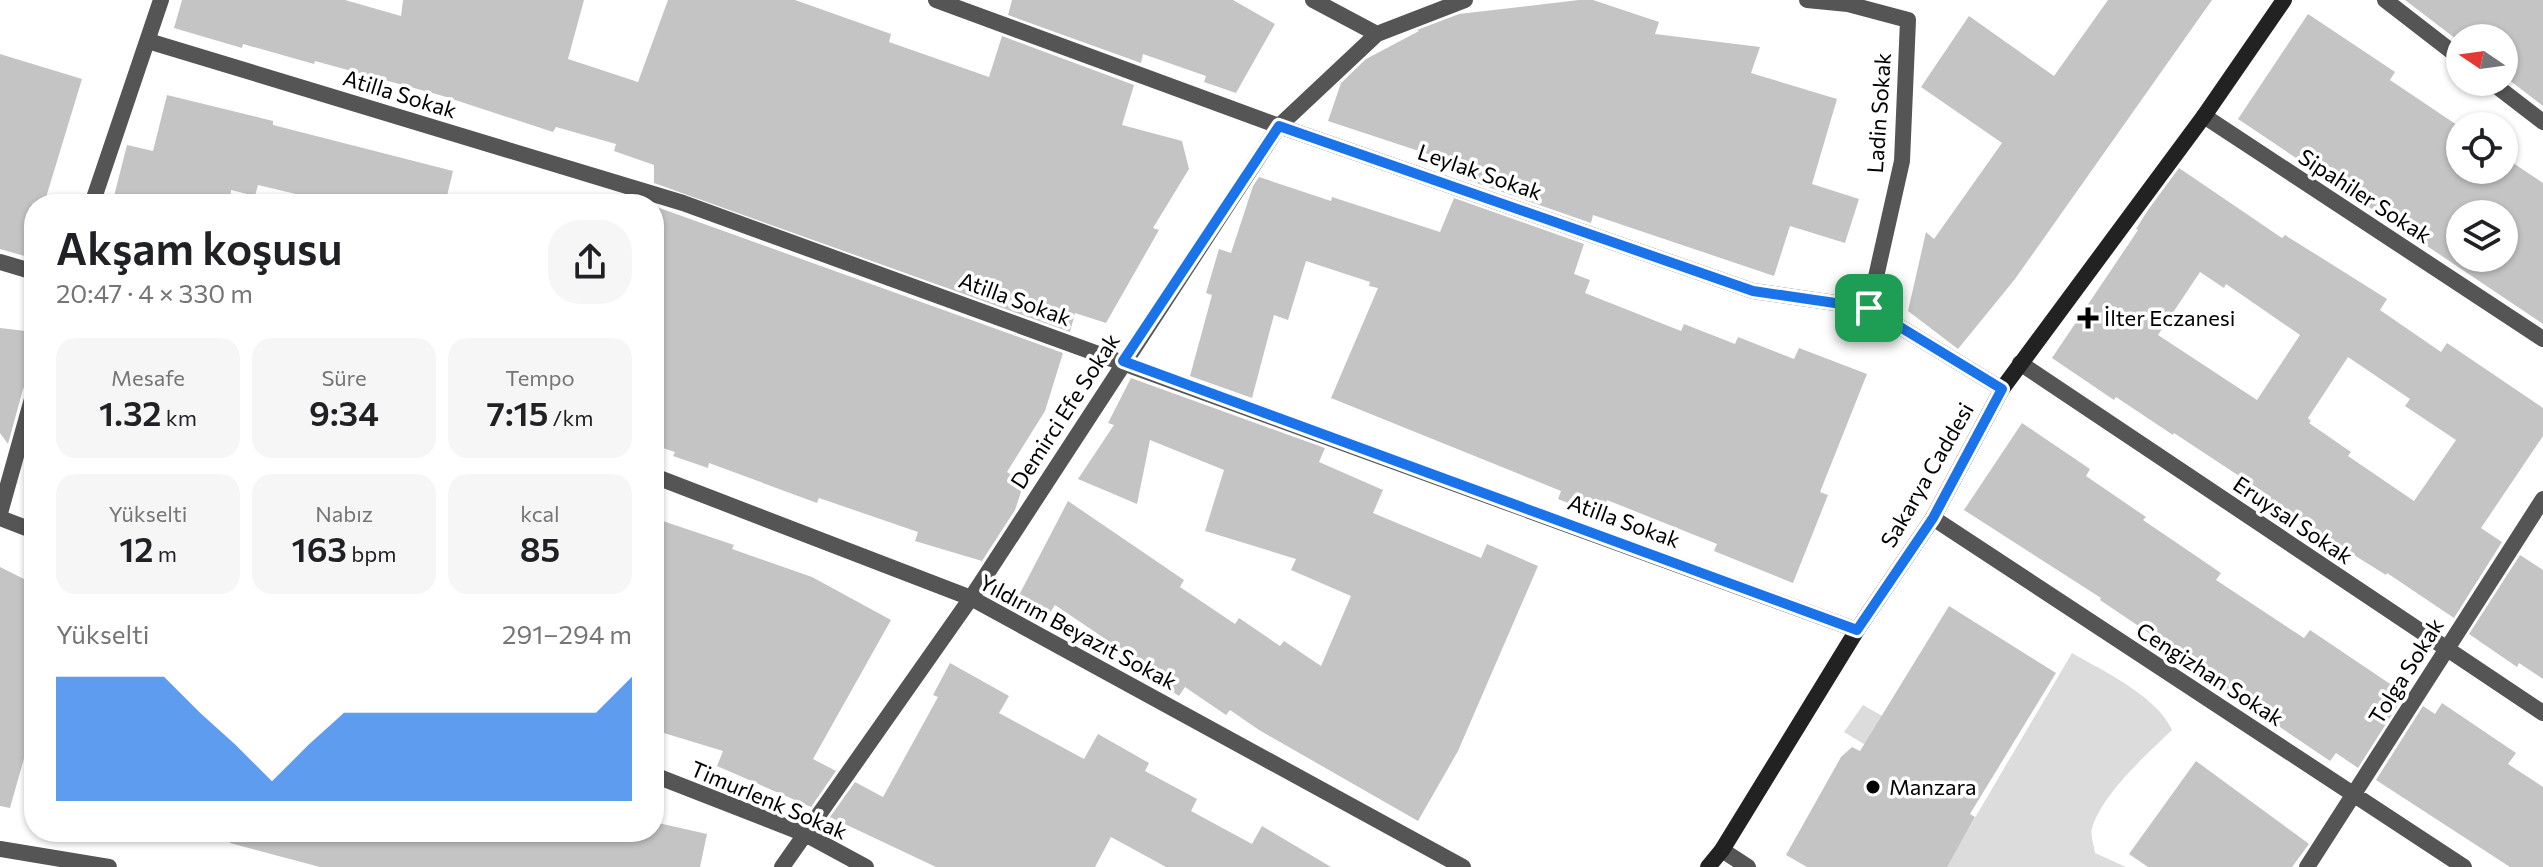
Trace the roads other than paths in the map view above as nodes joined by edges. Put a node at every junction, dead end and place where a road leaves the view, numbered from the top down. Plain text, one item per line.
1 (161, 0) edge
2 (936, 0) edge
3 (1313, 0) edge
4 (1465, 0) edge
5 (1807, 0) edge
6 (2284, 0) edge
7 (2385, 0) edge
8 (1849, 2) edge
9 (1377, 34) junction
10 (148, 41) junction
11 (2446, 47) edge
12 (2509, 96) edge
13 (2204, 116) junction
14 (2543, 122) edge
15 (1279, 126) junction
16 (95, 194) edge
17 (653, 194) edge
18 (664, 197) edge
19 (0, 262) edge
20 (24, 269) edge
21 (1869, 308) junction
22 (2543, 339) edge
23 (1123, 361) junction
24 (2020, 363) junction
25 (2002, 389) junction
26 (24, 428) edge
27 (664, 480) edge
28 (2543, 499) edge
29 (0, 515) edge
30 (1933, 518) junction
31 (24, 526) edge
32 (971, 598) junction
33 (1857, 630) junction
34 (2445, 649) junction
35 (2543, 713) edge
36 (664, 779) edge
37 (2354, 794) junction
38 (805, 834) junction
39 (0, 849) edge
40 (1722, 850) junction
41 (109, 867) edge
42 (782, 867) edge
43 (866, 867) edge
44 (1463, 867) edge
45 (1708, 867) edge
46 (1748, 867) edge
47 (2307, 867) edge
48 (2464, 867) edge

1 - 10 street
2 - 15 street, Leylak Sokak
3 - 9 street
4 - 9 street, Demirci Efe Sokak
5 - 8 street, Ladin Sokak
6 - 13 main road, Sakarya Caddesi
7 - 11 street
8 - 21 street, Ladin Sokak
9 - 15 street, Demirci Efe Sokak
10 - 16 street
10 - 17 street, Atilla Sokak
12 - 14 street
13 - 22 street, Sipahiler Sokak
13 - 24 main road, Sakarya Caddesi
15 - 21 street, Leylak Sokak
15 - 23 street, Demirci Efe Sokak
18 - 23 street, Atilla Sokak
19 - 20 street
21 - 25 street, Leylak Sokak
23 - 32 street, Demirci Efe Sokak
23 - 33 street, Atilla Sokak
24 - 25 main road, Sakarya Caddesi
24 - 34 street, Eruysal Sokak
25 - 30 main road, Sakarya Caddesi
26 - 29 street
27 - 32 street, Yıldırım Beyazıt Sokak
28 - 34 street, Tolga Sokak
29 - 31 street
30 - 33 main road, Sakarya Caddesi
30 - 37 street, Cengizhan Sokak
32 - 38 street, Demirci Efe Sokak
32 - 44 street, Yıldırım Beyazıt Sokak
33 - 40 main road, Sakarya Caddesi
34 - 35 street, Eruysal Sokak
34 - 37 street, Tolga Sokak
36 - 38 street, Timurlenk Sokak
37 - 47 street, Tolga Sokak
37 - 48 street, Cengizhan Sokak
38 - 42 street, Demirci Efe Sokak
38 - 43 street, Timurlenk Sokak
39 - 41 street
40 - 45 main road, Sakarya Caddesi
40 - 46 street

